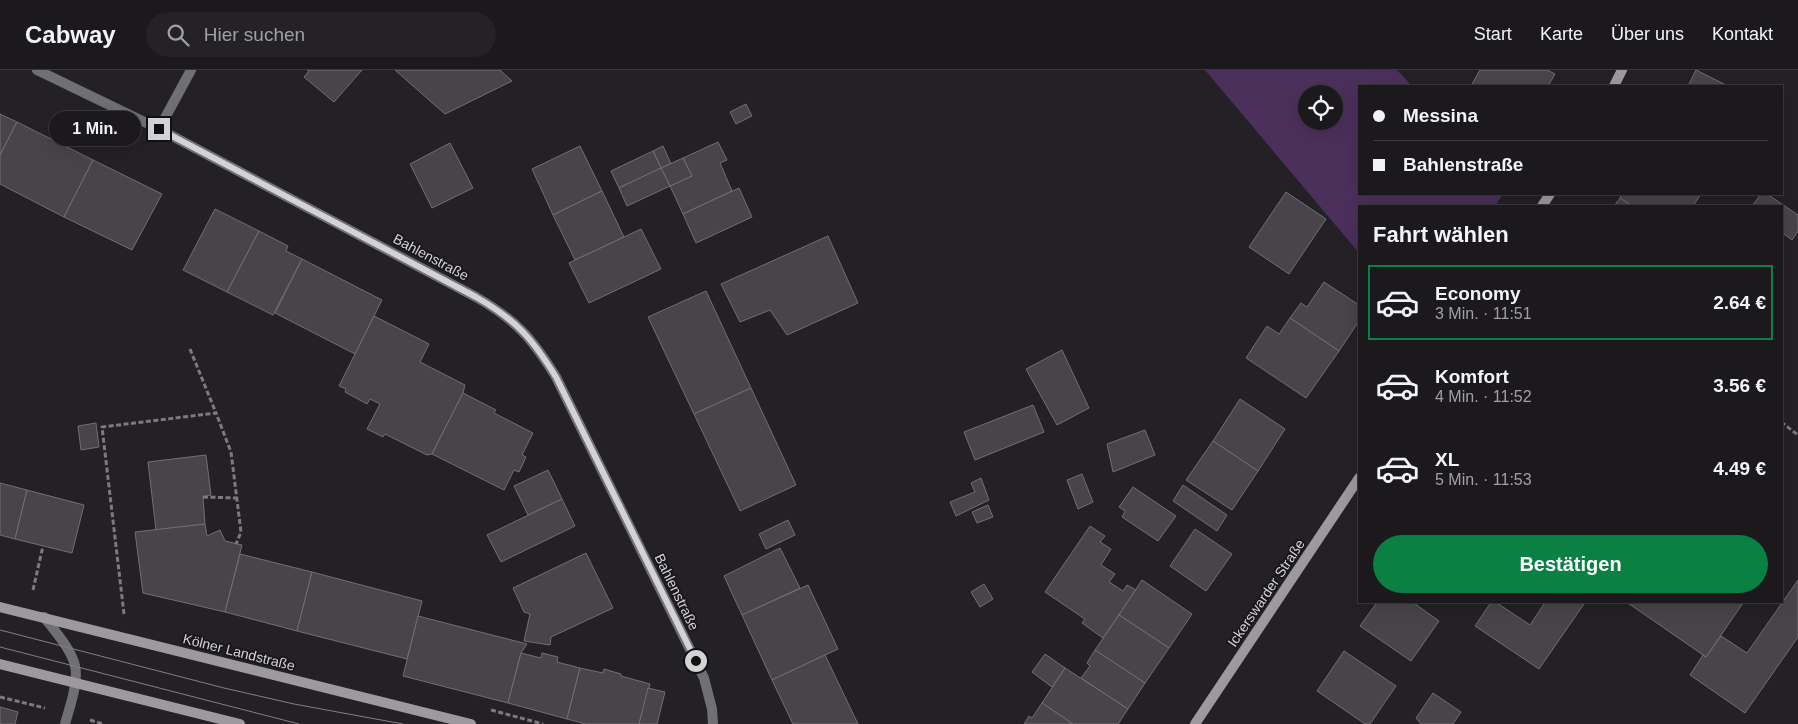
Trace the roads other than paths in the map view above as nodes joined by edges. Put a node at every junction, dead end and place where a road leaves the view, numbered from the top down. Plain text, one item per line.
1 (37, 70) edge
2 (191, 70) edge
3 (1622, 70) edge
4 (1614, 85) edge
5 (159, 129) junction
6 (1358, 480) edge
7 (0, 607) edge
8 (44, 617) junction
9 (0, 664) edge
10 (75, 683) junction
11 (65, 724) edge
12 (240, 724) edge
13 (471, 724) edge
14 (713, 724) edge
15 (1195, 724) edge

1 - 5 street, Bahlenstraße
2 - 5 street
3 - 4 main road
5 - 14 street, Bahlenstraße
6 - 15 main road, Ickerswarder Straße
7 - 8 main road, Kölner Landstraße
8 - 10 street
8 - 13 main road, Kölner Landstraße
9 - 10 main road
10 - 11 street
10 - 12 main road

